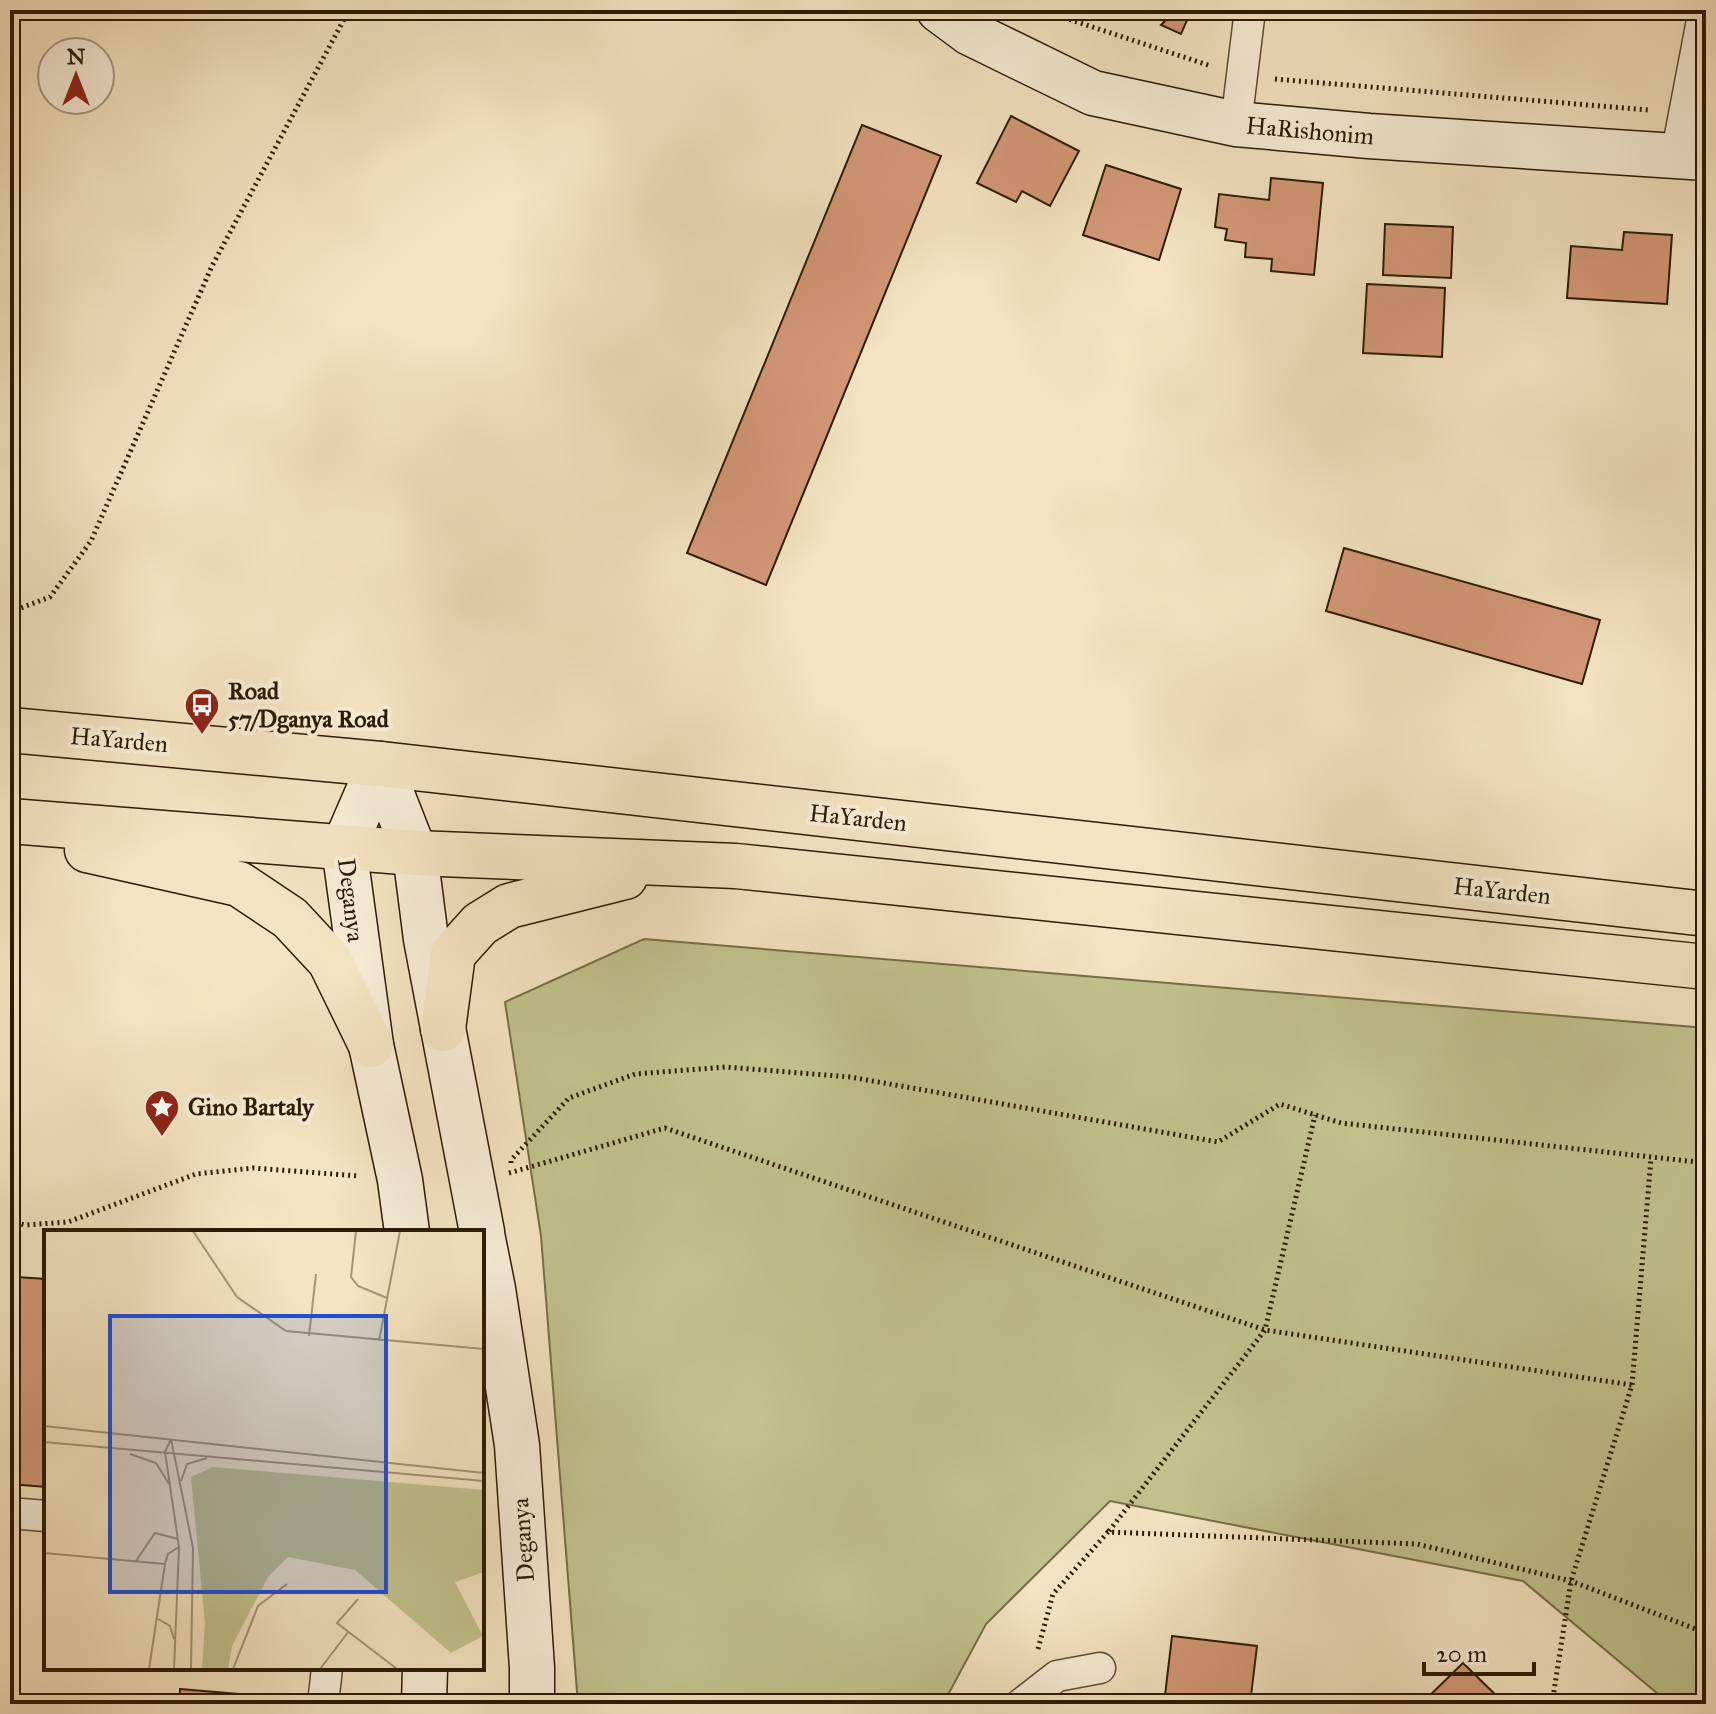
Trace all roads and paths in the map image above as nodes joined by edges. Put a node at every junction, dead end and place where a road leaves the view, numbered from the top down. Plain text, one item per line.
1 (349, 10) edge
2 (939, 10) edge
3 (1041, 10) edge
4 (1250, 10) edge
5 (1704, 10) edge
6 (1242, 76) junction
7 (1684, 113) junction
8 (1236, 124) junction
9 (1691, 157) edge
10 (10, 612) edge
11 (10, 730) edge
12 (380, 764) junction
13 (10, 821) edge
14 (10, 834) edge
15 (344, 847) junction
16 (415, 853) junction
17 (673, 864) junction
18 (1706, 914) edge
19 (1706, 967) edge
20 (443, 1029) junction
21 (371, 1045) junction
22 (1315, 1115) junction
23 (1651, 1158) junction
24 (1706, 1163) edge
25 (490, 1170) junction
26 (400, 1180) junction
27 (10, 1221) edge
28 (407, 1230) edge
29 (482, 1230) edge
30 (484, 1243) edge
31 (1265, 1330) junction
32 (1632, 1385) junction
33 (10, 1513) edge
34 (44, 1516) edge
35 (1108, 1532) junction
36 (1571, 1581) junction
37 (1706, 1633) edge
38 (1100, 1668) dead end
39 (327, 1670) edge
40 (425, 1670) edge
41 (1023, 1702) edge
42 (323, 1704) edge
43 (424, 1704) edge
44 (532, 1704) edge
45 (1552, 1704) edge

1 - 10 path
2 - 8 main road, HaRishonim
3 - 6 path
4 - 6 street
5 - 7 street
6 - 7 path
6 - 8 street
7 - 9 street
8 - 9 main road, HaRishonim
11 - 12 highway, HaYarden
12 - 15 main road, Deganya
12 - 16 main road, Deganya
12 - 18 highway, HaYarden
13 - 15 highway
14 - 21 highway
15 - 16 highway
15 - 21 main road, Deganya
16 - 17 highway
16 - 20 main road, Deganya
17 - 19 highway
17 - 20 highway
20 - 25 main road, Deganya
21 - 26 main road, Deganya
22 - 23 path
22 - 25 path
22 - 31 path
23 - 24 path
23 - 32 path
25 - 29 main road, Deganya
25 - 31 path
26 - 27 path
26 - 28 main road, Deganya
30 - 44 main road, Deganya
31 - 32 path
31 - 35 path
32 - 36 path
33 - 34 street
35 - 36 path
35 - 41 path
36 - 37 path
36 - 45 path
38 - 41 street
39 - 42 street
40 - 43 main road

